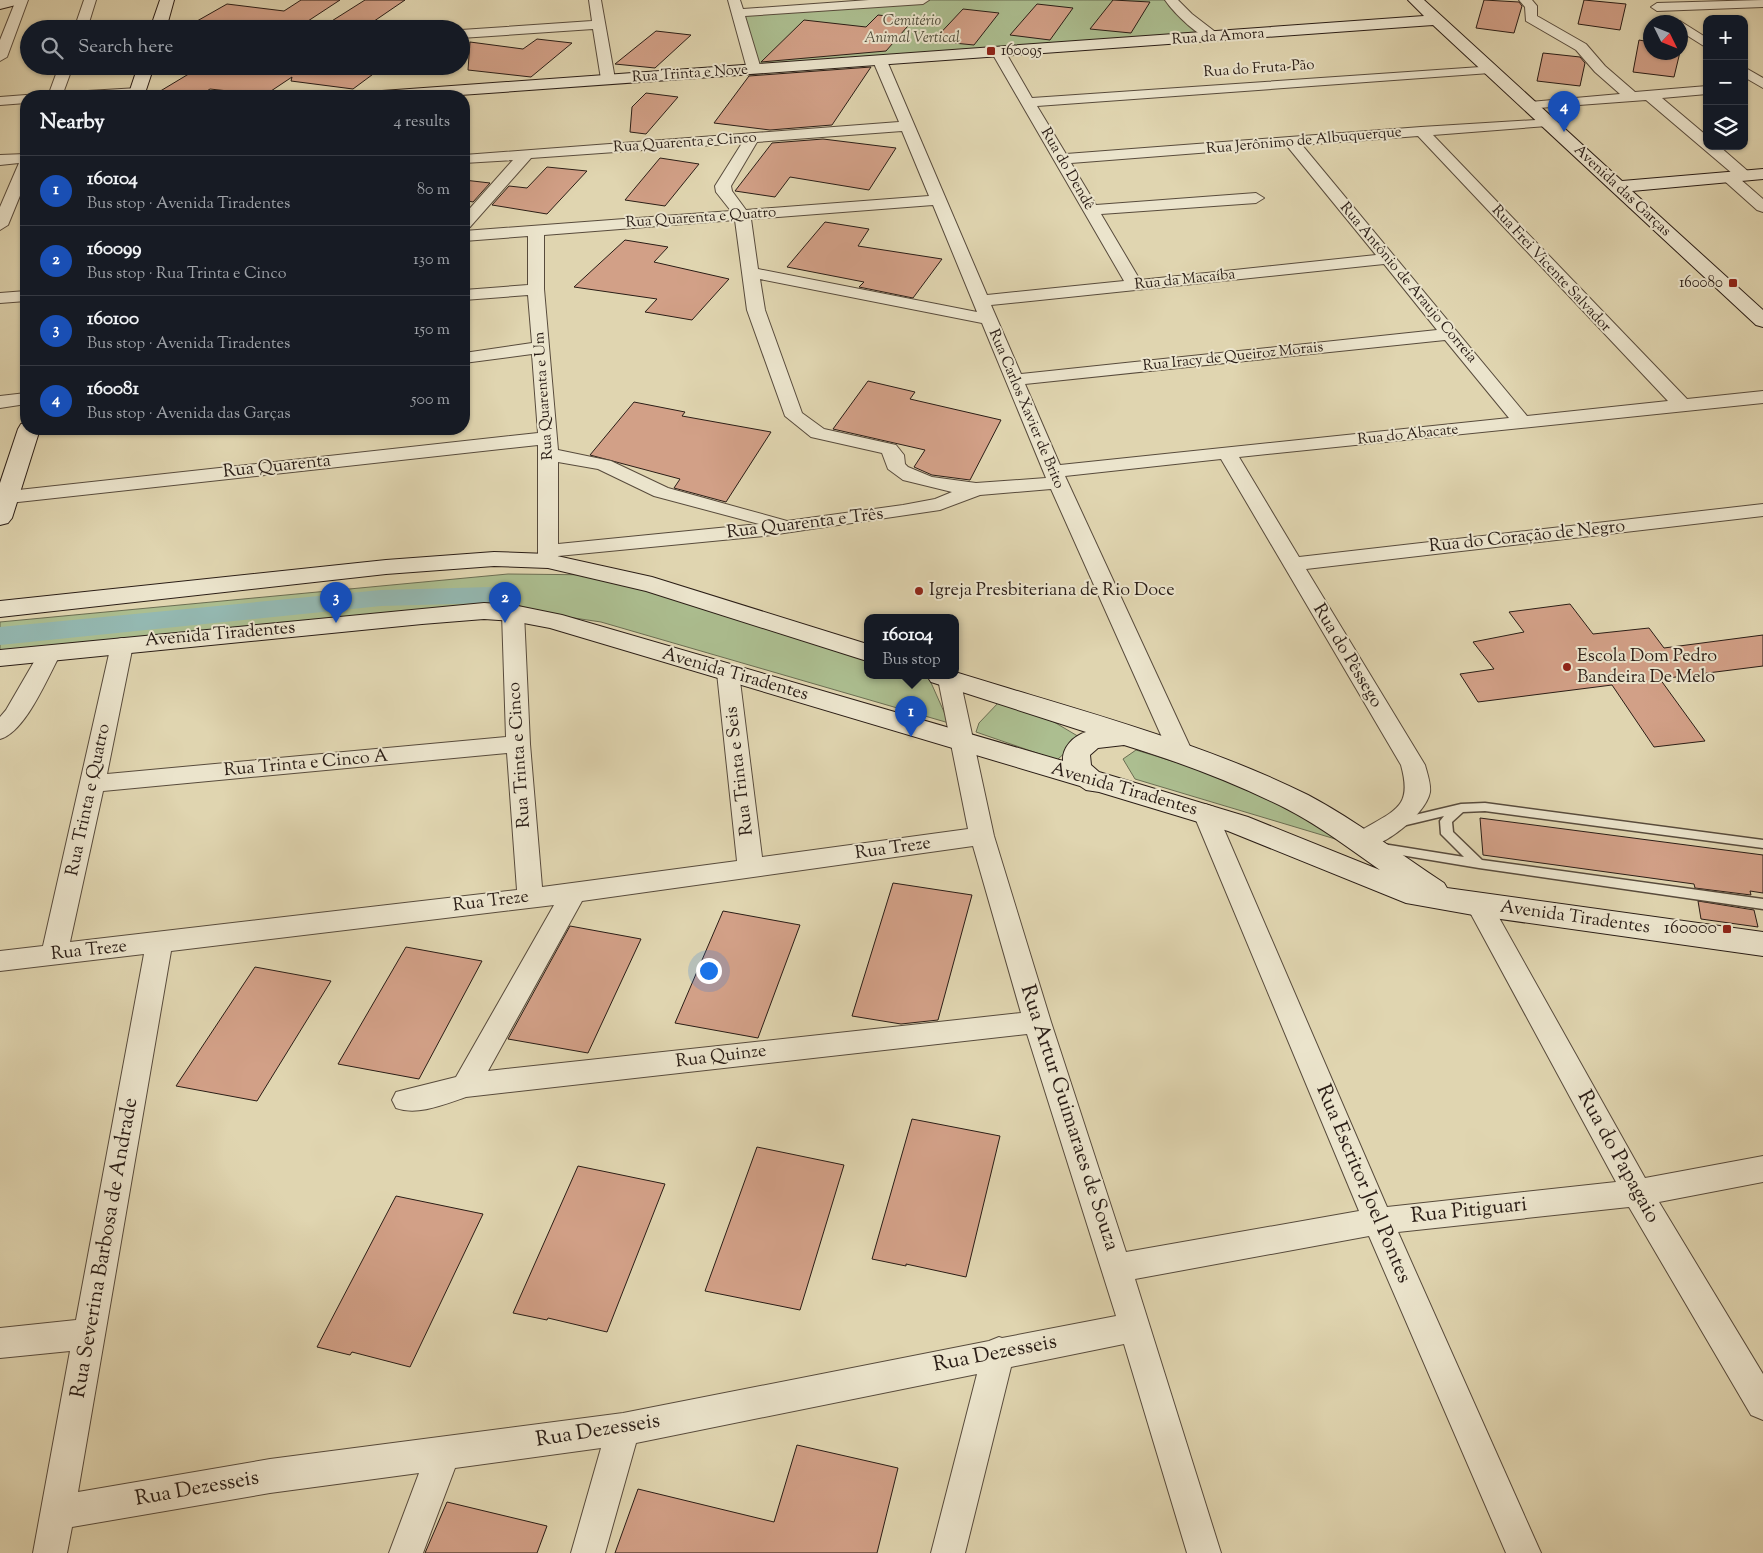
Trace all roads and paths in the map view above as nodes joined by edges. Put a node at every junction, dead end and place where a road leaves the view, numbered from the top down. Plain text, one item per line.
1 (20, 0) edge
2 (90, 0) edge
3 (166, 0) edge
4 (595, 0) edge
5 (734, 0) edge
6 (923, 0) edge
7 (1171, 0) edge
8 (1415, 0) edge
9 (1525, 0) edge
10 (1763, 3) edge
11 (1652, 4) edge
12 (0, 5) edge
13 (739, 13) junction
14 (1667, 15) edge
15 (83, 20) edge
16 (160, 20) edge
17 (1438, 20) junction
18 (598, 25) junction
19 (1688, 30) edge
20 (470, 33) edge
21 (1214, 37) junction
22 (1703, 41) edge
23 (999, 53) junction
24 (0, 57) edge
25 (880, 61) junction
26 (754, 69) junction
27 (1490, 69) junction
28 (1748, 74) edge
29 (63, 75) edge
30 (143, 75) edge
31 (608, 79) junction
32 (1763, 85) edge
33 (1748, 87) edge
34 (57, 90) edge
35 (138, 90) edge
36 (462, 90) edge
37 (1703, 90) edge
38 (1649, 95) junction
39 (1632, 97) junction
40 (20, 99) edge
41 (0, 101) edge
42 (1029, 102) junction
43 (1530, 106) junction
44 (1547, 122) junction
45 (906, 126) junction
46 (1422, 131) junction
47 (752, 138) junction
48 (1703, 141) edge
49 (1292, 143) junction
50 (1713, 150) edge
51 (525, 156) junction
52 (470, 159) edge
53 (0, 160) edge
54 (1062, 160) junction
55 (20, 164) edge
56 (20, 170) edge
57 (1763, 174) edge
58 (1736, 176) junction
59 (20, 177) edge
60 (1617, 187) junction
61 (0, 190) edge
62 (1256, 198) dead end
63 (938, 200) junction
64 (1763, 207) edge
65 (1091, 210) junction
66 (742, 215) junction
67 (470, 217) edge
68 (0, 225) edge
69 (536, 231) junction
70 (470, 236) edge
71 (1389, 259) junction
72 (749, 272) junction
73 (1135, 286) junction
74 (536, 289) junction
75 (470, 294) edge
76 (20, 296) edge
77 (0, 298) edge
78 (981, 301) junction
79 (987, 319) junction
80 (1763, 321) edge
81 (1451, 334) junction
82 (542, 347) junction
83 (470, 357) edge
84 (1015, 380) junction
85 (1763, 397) edge
86 (20, 400) edge
87 (0, 402) edge
88 (1682, 405) junction
89 (1523, 423) junction
90 (27, 435) edge
91 (548, 446) junction
92 (1227, 454) junction
93 (1056, 477) junction
94 (977, 489) junction
95 (3, 497) edge
96 (1763, 510) edge
97 (0, 518) edge
98 (788, 527) junction
99 (549, 556) junction
100 (1292, 564) junction
101 (0, 609) edge
102 (513, 613) junction
103 (122, 645) junction
104 (864, 651) edge
105 (50, 653) junction
106 (0, 658) edge
107 (728, 673) junction
108 (946, 679) edge
109 (951, 679) edge
110 (0, 731) edge
111 (1125, 736) junction
112 (964, 743) junction
113 (518, 744) junction
114 (1181, 753) junction
115 (1096, 783) junction
116 (93, 784) junction
117 (1461, 808) junction
118 (1205, 813) junction
119 (1238, 824) junction
120 (1389, 825) junction
121 (982, 836) junction
122 (1360, 843) junction
123 (1763, 844) edge
124 (1479, 864) junction
125 (751, 870) junction
126 (574, 893) junction
127 (530, 897) junction
128 (1446, 899) junction
129 (1763, 904) edge
130 (1479, 905) junction
131 (159, 943) junction
132 (1763, 944) edge
133 (54, 954) junction
134 (0, 961) edge
135 (1037, 1022) junction
136 (466, 1085) junction
137 (406, 1100) dead end
138 (1763, 1169) edge
139 (1637, 1193) junction
140 (1378, 1221) junction
141 (1116, 1268) junction
142 (1135, 1327) junction
143 (90, 1334) junction
144 (0, 1343) edge
145 (999, 1352) junction
146 (1763, 1404) edge
147 (623, 1428) junction
148 (444, 1452) junction
149 (56, 1513) junction
150 (50, 1553) edge
151 (406, 1553) edge
152 (588, 1553) edge
153 (948, 1553) edge
154 (1204, 1553) edge
155 (1524, 1553) edge

1 - 12 street
1 - 24 street
2 - 15 street
3 - 16 street
4 - 18 street
5 - 13 street
6 - 13 street
7 - 21 street
8 - 17 street, Avenida das Garças
9 - 39 street
10 - 11 street
11 - 14 street
13 - 26 street
17 - 21 street, Rua da Amora
17 - 27 street, Avenida das Garças
18 - 20 street
18 - 31 street
19 - 22 street
21 - 23 street, Rua da Amora
23 - 25 street, Rua Trinta e Nove
23 - 42 street, Rua do Dendê
25 - 26 street, Rua Trinta e Nove
25 - 45 street, Rua Carlos Xavier de Brito
26 - 31 street, Rua Trinta e Nove
27 - 42 street, Rua do Fruta-Pão
27 - 43 street, Avenida das Garças
28 - 32 street
29 - 34 street
30 - 35 street
31 - 36 street, Rua Trinta e Nove
32 - 33 street
37 - 38 street
38 - 39 street
38 - 48 street
39 - 43 street
40 - 41 street
42 - 54 street, Rua do Dendê
43 - 44 street, Avenida das Garças
44 - 46 street, Rua Jerônimo de Albuquerque
44 - 60 street, Avenida das Garças
45 - 47 street, Rua Quarenta e Cinco
45 - 63 street, Rua Carlos Xavier de Brito
46 - 49 street, Rua Jerônimo de Albuquerque
46 - 88 street, Rua Frei Vicente Salvador
47 - 51 street, Rua Quarenta e Cinco
47 - 66 street
49 - 54 street, Rua Jerônimo de Albuquerque
49 - 71 street, Rua Antônio de Araujo Correia
50 - 58 street
51 - 52 street, Rua Quarenta e Cinco
51 - 67 street
53 - 55 street
54 - 65 street, Rua do Dendê
56 - 61 street
57 - 58 street
58 - 60 street
58 - 64 street
59 - 68 street
60 - 80 street, Avenida das Garças
62 - 65 street
63 - 66 street, Rua Quarenta e Quatro
63 - 78 street, Rua Carlos Xavier de Brito
65 - 73 street, Rua do Dendê
66 - 69 street, Rua Quarenta e Quatro
66 - 72 street
69 - 70 street, Rua Quarenta e Quatro
69 - 74 street, Rua Quarenta e Um
71 - 73 street, Rua da Macaíba
71 - 81 street, Rua Antônio de Araujo Correia
72 - 79 street
72 - 94 street
73 - 78 street, Rua da Macaíba
74 - 75 street
74 - 82 street, Rua Quarenta e Um
76 - 77 street
78 - 79 street, Rua Carlos Xavier de Brito
79 - 84 street, Rua Carlos Xavier de Brito
81 - 84 street, Rua Iracy de Queiroz Morais
81 - 89 street, Rua Antônio de Araujo Correia
82 - 83 street
82 - 91 street, Rua Quarenta e Um
84 - 93 street, Rua Carlos Xavier de Brito
85 - 88 street, Rua do Abacate
86 - 87 street
88 - 89 street, Rua do Abacate
89 - 92 street, Rua do Abacate
90 - 95 street
91 - 95 street, Rua Quarenta
91 - 98 street, Rua Quarenta
91 - 99 street, Rua Quarenta e Um
92 - 93 street, Rua do Abacate
92 - 100 street, Rua do Pêssego
93 - 94 street, Rua Quarenta e Três
93 - 114 street, Rua Carlos Xavier de Brito
94 - 98 street, Rua Quarenta e Três
95 - 97 street
96 - 100 street, Rua do Coração de Negro
98 - 99 street, Rua Quarenta e Três
99 - 101 street
99 - 104 street
100 - 120 street, Rua do Pêssego
102 - 103 street, Avenida Tiradentes
102 - 107 street, Avenida Tiradentes
102 - 113 street, Rua Trinta e Cinco
103 - 105 street, Avenida Tiradentes
103 - 116 street, Rua Trinta e Quatro
105 - 106 street, Avenida Tiradentes
105 - 110 street
107 - 112 street, Avenida Tiradentes
107 - 125 street, Rua Trinta e Seis
108 - 112 street, Rua Artur Guimaraes de Souza
109 - 111 street, Avenida Tiradentes
111 - 114 street, Avenida Tiradentes
111 - 115 street
112 - 115 street, Avenida Tiradentes
112 - 121 street, Rua Artur Guimaraes de Souza
113 - 116 street, Rua Trinta e Cinco A
113 - 127 street, Rua Trinta e Cinco
114 - 122 street, Avenida Tiradentes
115 - 118 street, Avenida Tiradentes
116 - 133 street, Rua Trinta e Quatro
117 - 120 lane
117 - 123 lane
117 - 124 lane
118 - 119 street, Avenida Tiradentes
118 - 140 street, Rua Escritor Joel Pontes
119 - 122 street
119 - 128 street, Avenida Tiradentes
120 - 122 street, Rua do Pêssego
121 - 125 street, Rua Treze
121 - 135 street, Rua Artur Guimaraes de Souza
122 - 124 lane
122 - 128 street, Avenida Tiradentes
124 - 129 lane
125 - 126 street, Rua Treze
126 - 127 street, Rua Treze
126 - 136 street
127 - 131 street, Rua Treze
128 - 130 street, Avenida Tiradentes
130 - 132 street, Avenida Tiradentes
130 - 139 street, Rua do Papagaio
131 - 133 street, Rua Treze
131 - 143 street, Rua Severina Barbosa de Andrade
133 - 134 street, Rua Treze
135 - 136 street, Rua Quinze
135 - 141 street, Rua Artur Guimaraes de Souza
136 - 137 street, Rua Quinze
138 - 139 street, Rua Pitiguari
139 - 140 street, Rua Pitiguari
139 - 146 street, Rua do Papagaio
140 - 141 street, Rua Pitiguari
140 - 155 street, Rua Escritor Joel Pontes
141 - 142 street, Rua Artur Guimaraes de Souza
142 - 145 street, Rua Dezesseis
142 - 154 street, Rua Artur Guimaraes de Souza
143 - 144 street
143 - 149 street, Rua Severina Barbosa de Andrade
145 - 147 street, Rua Dezesseis
145 - 153 street
147 - 148 street, Rua Dezesseis
147 - 152 street
148 - 149 street, Rua Dezesseis
148 - 151 street
149 - 150 street, Rua Severina Barbosa de Andrade

